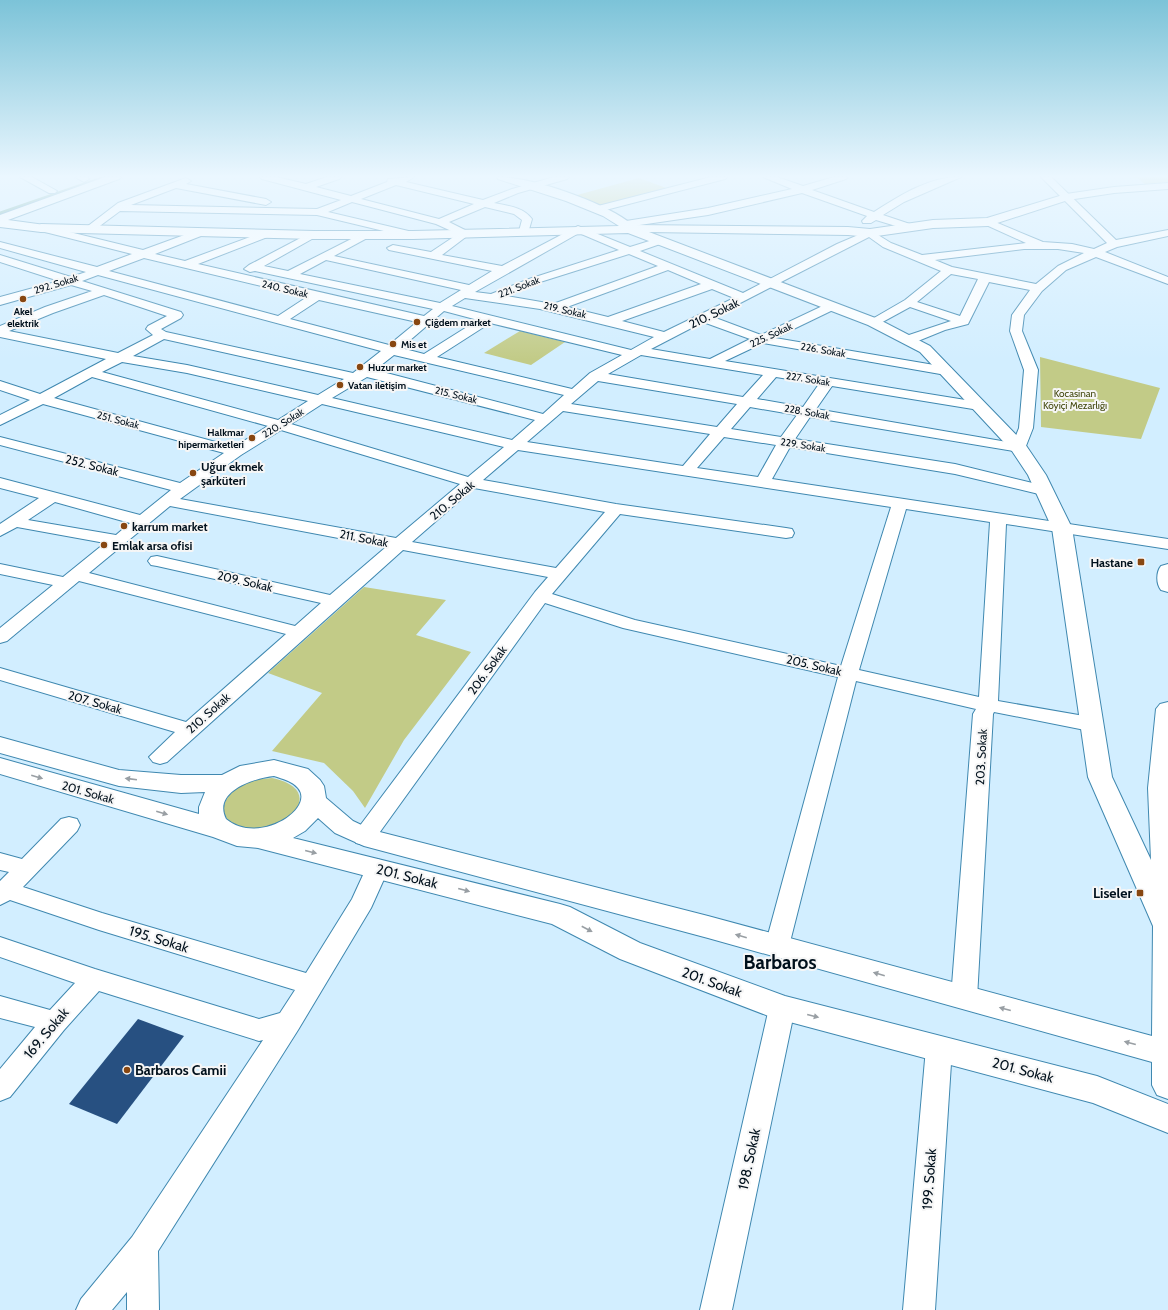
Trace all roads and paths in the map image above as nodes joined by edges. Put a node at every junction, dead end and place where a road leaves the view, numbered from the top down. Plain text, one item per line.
1 (80, 238) edge
2 (187, 238) edge
3 (255, 238) edge
4 (308, 238) edge
5 (359, 238) edge
6 (408, 238) edge
7 (459, 238) edge
8 (562, 238) edge
9 (600, 238) edge
10 (653, 238) edge
11 (859, 238) edge
12 (877, 238) edge
13 (1025, 238) edge
14 (1108, 238) edge
15 (1143, 238) edge
16 (1084, 240) dead end
17 (1096, 240) dead end
18 (660, 241) junction
19 (0, 244) edge
20 (1114, 244) junction
21 (1043, 246) junction
22 (1059, 246) junction
23 (393, 248) junction
24 (629, 250) junction
25 (1093, 253) junction
26 (144, 255) junction
27 (433, 256) junction
28 (326, 257) junction
29 (0, 258) edge
30 (923, 258) junction
31 (186, 265) junction
32 (364, 265) junction
33 (254, 267) junction
34 (666, 267) junction
35 (504, 270) junction
36 (949, 270) junction
37 (95, 271) junction
38 (291, 274) junction
39 (234, 277) junction
40 (985, 278) junction
41 (71, 280) junction
42 (1167, 280) edge
43 (772, 284) junction
44 (711, 285) junction
45 (1038, 288) junction
46 (102, 292) junction
47 (467, 292) junction
48 (316, 296) junction
49 (494, 297) junction
50 (3, 298) edge
51 (744, 298) junction
52 (909, 303) junction
53 (831, 306) junction
54 (442, 307) junction
55 (557, 307) junction
56 (489, 318) junction
57 (703, 318) junction
58 (280, 320) junction
59 (426, 320) junction
60 (609, 321) junction
61 (964, 321) junction
62 (872, 322) junction
63 (0, 331) edge
64 (162, 335) junction
65 (665, 336) junction
66 (761, 339) junction
67 (908, 340) junction
68 (391, 350) junction
69 (635, 353) junction
70 (120, 357) junction
71 (426, 358) junction
72 (711, 363) junction
73 (946, 371) junction
74 (91, 373) junction
75 (772, 373) junction
76 (360, 375) junction
77 (595, 376) junction
78 (828, 382) junction
79 (0, 385) edge
80 (574, 394) junction
81 (41, 399) junction
82 (321, 400) junction
83 (747, 401) junction
84 (560, 406) junction
85 (979, 406) junction
86 (806, 412) junction
87 (547, 418) junction
88 (0, 421) edge
89 (280, 425) junction
90 (720, 432) junction
91 (0, 441) edge
92 (785, 442) junction
93 (516, 445) junction
94 (1019, 448) junction
95 (236, 452) junction
96 (687, 470) junction
97 (764, 481) junction
98 (0, 483) edge
99 (472, 483) junction
100 (184, 488) junction
101 (1043, 490) junction
102 (52, 497) junction
103 (167, 501) junction
104 (900, 503) junction
105 (616, 509) junction
106 (998, 517) junction
107 (143, 521) junction
108 (14, 522) junction
109 (1062, 528) junction
110 (0, 531) edge
111 (786, 532) dead end
112 (118, 540) junction
113 (399, 544) junction
114 (1168, 544) edge
115 (157, 561) dead end
116 (0, 569) edge
117 (1168, 570) edge
118 (560, 574) junction
119 (71, 579) junction
120 (1168, 586) edge
121 (541, 596) junction
122 (334, 601) junction
123 (298, 632) junction
124 (1, 635) edge
125 (848, 673) junction
126 (0, 674) edge
127 (988, 705) junction
128 (1168, 709) edge
129 (1090, 724) junction
130 (190, 730) junction
131 (0, 745) edge
132 (160, 756) dead end
133 (0, 766) edge
134 (226, 783) junction
135 (314, 800) junction
136 (69, 825) dead end
137 (222, 830) junction
138 (364, 837) junction
139 (259, 839) junction
140 (0, 861) edge
141 (377, 868) junction
142 (25, 869) junction
143 (3, 893) edge
144 (1168, 926) edge
145 (777, 946) junction
146 (0, 947) edge
147 (94, 979) junction
148 (312, 985) junction
149 (964, 998) junction
150 (0, 1007) edge
151 (782, 1008) junction
152 (55, 1022) junction
153 (289, 1022) junction
154 (939, 1048) junction
155 (1168, 1053) edge
156 (1168, 1085) edge
157 (0, 1089) edge
158 (1168, 1118) edge
159 (143, 1248) junction
160 (92, 1310) edge
161 (144, 1310) edge
162 (716, 1310) edge
163 (919, 1310) edge

1 - 26 street, 240. Sokak
2 - 26 street, 292. Sokak
3 - 31 street
4 - 33 street
5 - 28 street
6 - 23 street
7 - 27 street
8 - 35 street, 220. Sokak
9 - 24 street
10 - 18 street
11 - 43 street, 210. Sokak
12 - 30 street
13 - 21 street
14 - 20 street
15 - 20 street
16 - 22 street
17 - 20 street
18 - 24 street, 221. Sokak
18 - 43 street
19 - 37 street
20 - 25 street
21 - 22 street
21 - 30 street
22 - 25 street
23 - 27 street
23 - 32 street
24 - 34 street
24 - 49 street, 221. Sokak
25 - 42 street
25 - 45 street
26 - 31 street, 240. Sokak
26 - 37 street, 292. Sokak
27 - 35 street
28 - 32 street, 219. Sokak
28 - 38 street
29 - 41 street
30 - 36 street
31 - 39 street, 240. Sokak
32 - 47 street, 219. Sokak
33 - 38 street, 227. Sokak
33 - 39 street
34 - 44 street
34 - 55 street
35 - 47 street, 220. Sokak
36 - 40 street
36 - 52 street
37 - 41 street, 292. Sokak
37 - 58 street
38 - 54 street, 227. Sokak
39 - 48 street, 240. Sokak
40 - 45 street
40 - 61 street
41 - 46 street
41 - 50 street, 292. Sokak
43 - 51 street, 210. Sokak
43 - 53 street
44 - 51 street
44 - 60 street
45 - 94 street
46 - 63 street
46 - 64 street
47 - 49 street, 219. Sokak
47 - 54 street, 220. Sokak
48 - 58 street
48 - 59 street, 240. Sokak
49 - 55 street, 219. Sokak
51 - 57 street, 210. Sokak
52 - 61 street
52 - 62 street
53 - 62 street
53 - 66 street, 225. Sokak
54 - 56 street, 227. Sokak
54 - 59 street, 220. Sokak
55 - 60 street, 219. Sokak
56 - 69 street, 227. Sokak
56 - 71 street
57 - 65 street, 210. Sokak
57 - 66 street, 226. Sokak
58 - 68 street
59 - 68 street, 220. Sokak
60 - 65 street, 219. Sokak
61 - 67 street
62 - 67 street
63 - 70 street
64 - 70 street
64 - 76 street, 215. Sokak
65 - 69 street, 210. Sokak
66 - 72 street, 225. Sokak
66 - 73 street, 226. Sokak
67 - 73 street
68 - 71 street
68 - 76 street, 220. Sokak
69 - 72 street, 227. Sokak
69 - 77 street, 210. Sokak
70 - 74 street
70 - 82 street
71 - 80 street
72 - 75 street, 227. Sokak
73 - 85 street
74 - 81 street
74 - 89 street
75 - 78 street, 227. Sokak
75 - 83 street
76 - 82 street, 220. Sokak
76 - 87 street, 215. Sokak
77 - 80 street, 210. Sokak
77 - 83 street, 228. Sokak
78 - 85 street, 227. Sokak
78 - 86 street
79 - 81 street, 251. Sokak
80 - 84 street, 210. Sokak
81 - 88 street
81 - 95 street, 251. Sokak
82 - 89 street, 220. Sokak
82 - 93 street
83 - 86 street, 228. Sokak
83 - 90 street
84 - 87 street, 210. Sokak
84 - 90 street, 229. Sokak
85 - 94 street
86 - 92 street
86 - 94 street, 228. Sokak
87 - 93 street, 210. Sokak
89 - 95 street, 220. Sokak
89 - 99 street
90 - 92 street, 229. Sokak
90 - 96 street
91 - 100 street, 252. Sokak
92 - 97 street
92 - 101 street, 229. Sokak
93 - 96 street
93 - 99 street, 210. Sokak
94 - 101 street
95 - 100 street, 220. Sokak
96 - 97 street
97 - 104 street
98 - 102 street
99 - 105 street
99 - 113 street, 210. Sokak
100 - 103 street, 220. Sokak
101 - 109 street
102 - 107 street
102 - 108 street
103 - 107 street, 220. Sokak
103 - 113 street, 211. Sokak
104 - 106 street
104 - 125 street
105 - 111 street
105 - 118 street, 206. Sokak
106 - 109 street
106 - 127 street, 203. Sokak
107 - 112 street, 220. Sokak
108 - 110 street
108 - 112 street
109 - 114 street
109 - 129 street
112 - 119 street, 220. Sokak
113 - 118 street, 211. Sokak
113 - 122 street, 210. Sokak
115 - 122 street, 209. Sokak
116 - 119 street
117 - 120 street
118 - 121 street, 206. Sokak
119 - 123 street
119 - 124 street, 220. Sokak
121 - 125 street, 205. Sokak
121 - 138 street, 206. Sokak
122 - 123 street, 210. Sokak
123 - 130 street, 210. Sokak
125 - 127 street, 205. Sokak
125 - 145 street
126 - 130 street, 207. Sokak
127 - 129 street, 205. Sokak
127 - 149 street, 203. Sokak
128 - 144 street
129 - 144 street
130 - 132 street, 210. Sokak
134 -> 131 street, 201. Sokak
133 -> 137 street, 201. Sokak
134 - 135 street, 201. Sokak
134 - 137 street, 201. Sokak
135 - 138 street, 201. Sokak
135 - 139 street, 201. Sokak
136 - 142 street
137 - 139 street, 201. Sokak
145 -> 138 street, 201. Sokak
139 -> 141 street, 201. Sokak
140 - 142 street
141 - 148 street
141 -> 151 street, 201. Sokak
142 - 143 street
143 - 148 street, 195. Sokak
144 - 155 street
149 -> 145 street, 201. Sokak
146 - 147 street
147 - 152 street, 169. Sokak
147 - 153 street
148 - 153 street
155 -> 149 street, 201. Sokak
150 - 152 street
151 -> 154 street, 201. Sokak
151 - 162 street, 198. Sokak
152 - 157 street, 169. Sokak
153 - 159 street
154 - 158 street, 201. Sokak
154 - 163 street, 199. Sokak
155 - 156 street
159 - 160 street
159 - 161 street

